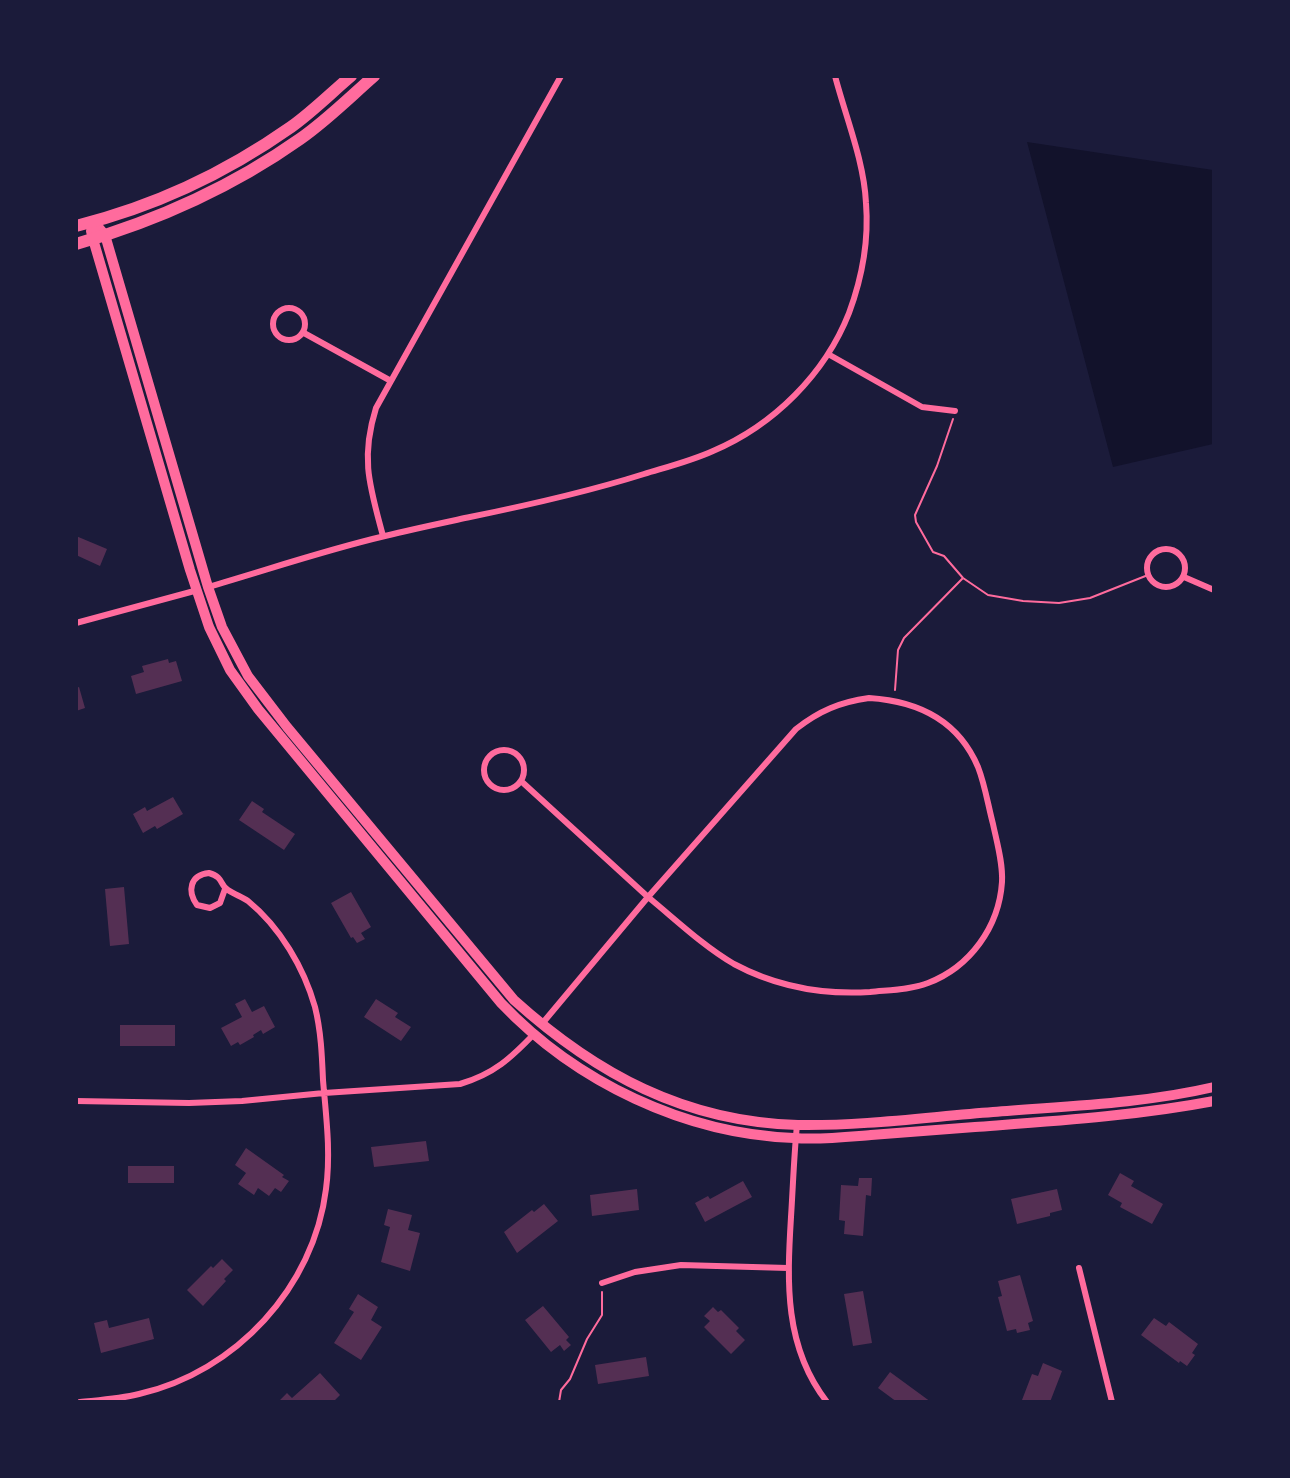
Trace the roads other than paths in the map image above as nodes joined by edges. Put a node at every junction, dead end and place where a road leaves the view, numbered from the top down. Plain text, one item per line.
1 (351, 76) edge
2 (374, 76) edge
3 (561, 76) edge
4 (835, 76) edge
5 (94, 222) junction
6 (76, 226) edge
7 (99, 237) junction
8 (76, 244) edge
9 (304, 333) junction
10 (828, 354) junction
11 (391, 381) junction
12 (955, 411) road end
13 (383, 536) junction
14 (1184, 577) junction
15 (208, 587) junction
16 (197, 590) junction
17 (1214, 590) edge
18 (76, 623) edge
19 (521, 781) junction
20 (225, 889) junction
21 (648, 897) junction
22 (542, 1025) junction
23 (533, 1035) junction
24 (1214, 1087) edge
25 (324, 1093) junction
26 (76, 1101) edge
27 (1214, 1101) edge
28 (796, 1125) junction
29 (795, 1139) junction
30 (788, 1268) junction
31 (1079, 1268) dead end
32 (602, 1283) road end
33 (141, 1398) edge
34 (80, 1401) edge
35 (827, 1401) edge
36 (1112, 1401) edge

1 - 5 main road
2 - 7 main road
3 - 11 street
4 - 10 street
5 - 6 main road
5 - 7 street
7 - 8 main road
7 - 15 street
7 - 16 street
9 - 9 street
9 - 11 street
10 - 12 street
10 - 13 street
11 - 13 street
13 - 15 street
14 - 14 street
14 - 17 street
15 - 16 street
15 - 22 street
16 - 18 street
16 - 23 street
19 - 19 street
19 - 21 street
20 - 20 street
20 - 25 street
21 - 21 street
21 - 22 street
22 - 23 street
22 - 28 street
23 - 25 street
23 - 29 street
24 - 28 street
25 - 26 street
25 - 33 street
27 - 29 street
28 - 29 street
29 - 30 street
30 - 32 street
30 - 35 street
31 - 36 street
33 - 34 street

